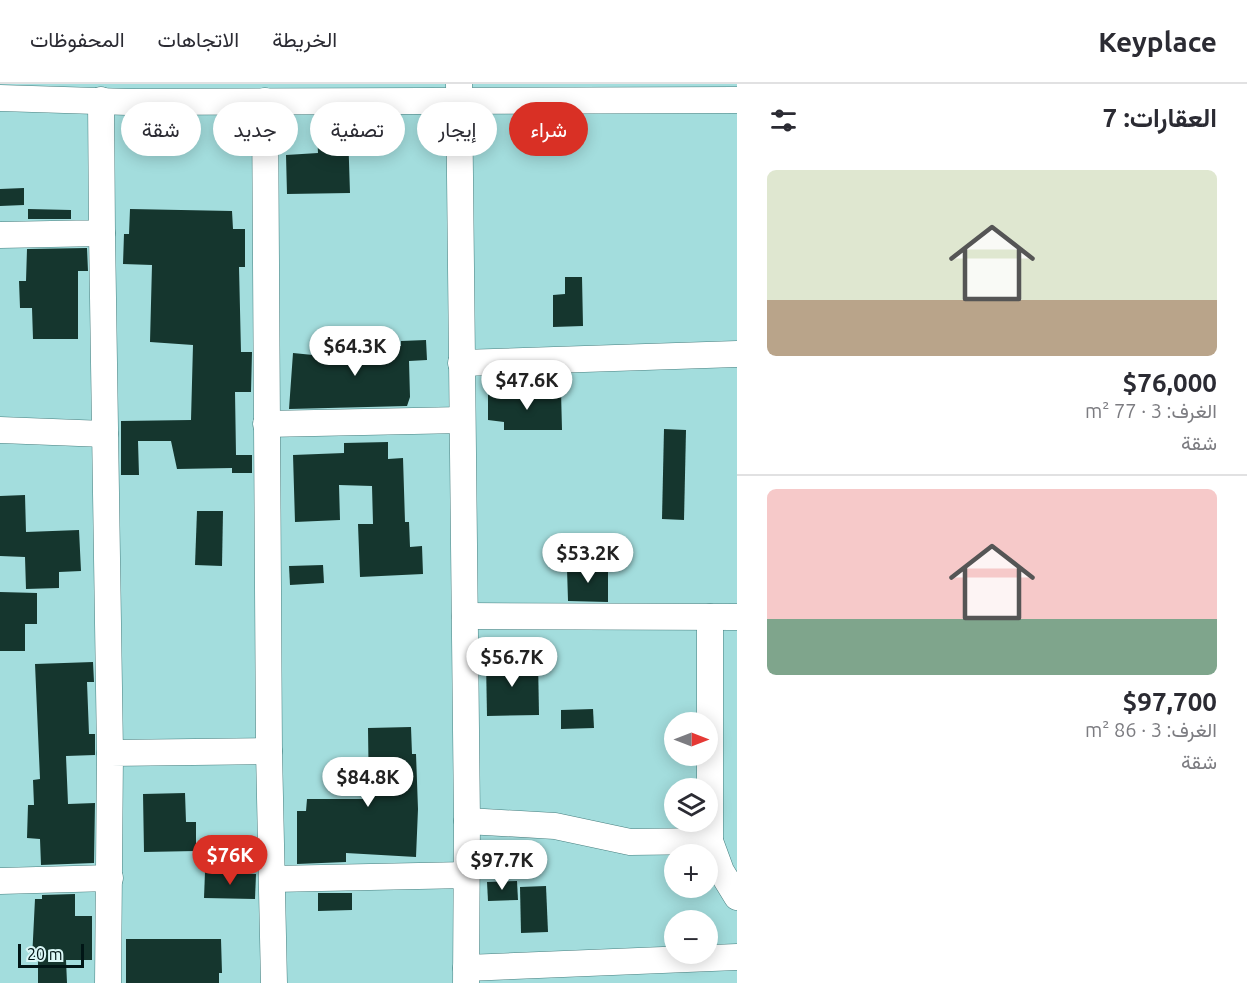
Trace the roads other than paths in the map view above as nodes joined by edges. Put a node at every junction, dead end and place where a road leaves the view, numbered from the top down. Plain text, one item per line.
1 (303, 92) edge
2 (459, 92) edge
3 (632, 92) edge
4 (128, 93) edge
5 (0, 98) edge
6 (101, 100) junction
7 (737, 100) edge
8 (265, 101) junction
9 (102, 233) junction
10 (0, 235) edge
11 (737, 354) edge
12 (461, 363) junction
13 (462, 420) junction
14 (266, 424) junction
15 (0, 430) edge
16 (105, 434) junction
17 (465, 616) junction
18 (710, 617) junction
19 (737, 617) edge
20 (268, 751) junction
21 (110, 753) junction
22 (467, 821) junction
23 (710, 841) junction
24 (467, 875) junction
25 (110, 878) junction
26 (273, 879) junction
27 (0, 881) edge
28 (737, 897) edge
29 (737, 957) edge
30 (466, 975) edge
31 (108, 983) edge
32 (274, 983) edge

1 - 2 street
1 - 8 street
2 - 3 street
2 - 12 street
3 - 7 street
4 - 6 street
4 - 8 street
5 - 6 street
6 - 9 street
8 - 14 street
9 - 10 street
9 - 16 street
11 - 12 street
12 - 13 street
13 - 14 street
13 - 17 street
14 - 20 street
15 - 16 street
16 - 21 street
17 - 18 street
17 - 22 street
18 - 19 street
18 - 23 street
20 - 21 street
20 - 26 street
21 - 25 street
22 - 23 street
22 - 24 street
23 - 28 street
24 - 26 street
24 - 30 street
25 - 27 street
25 - 31 street
26 - 32 street
29 - 30 street

